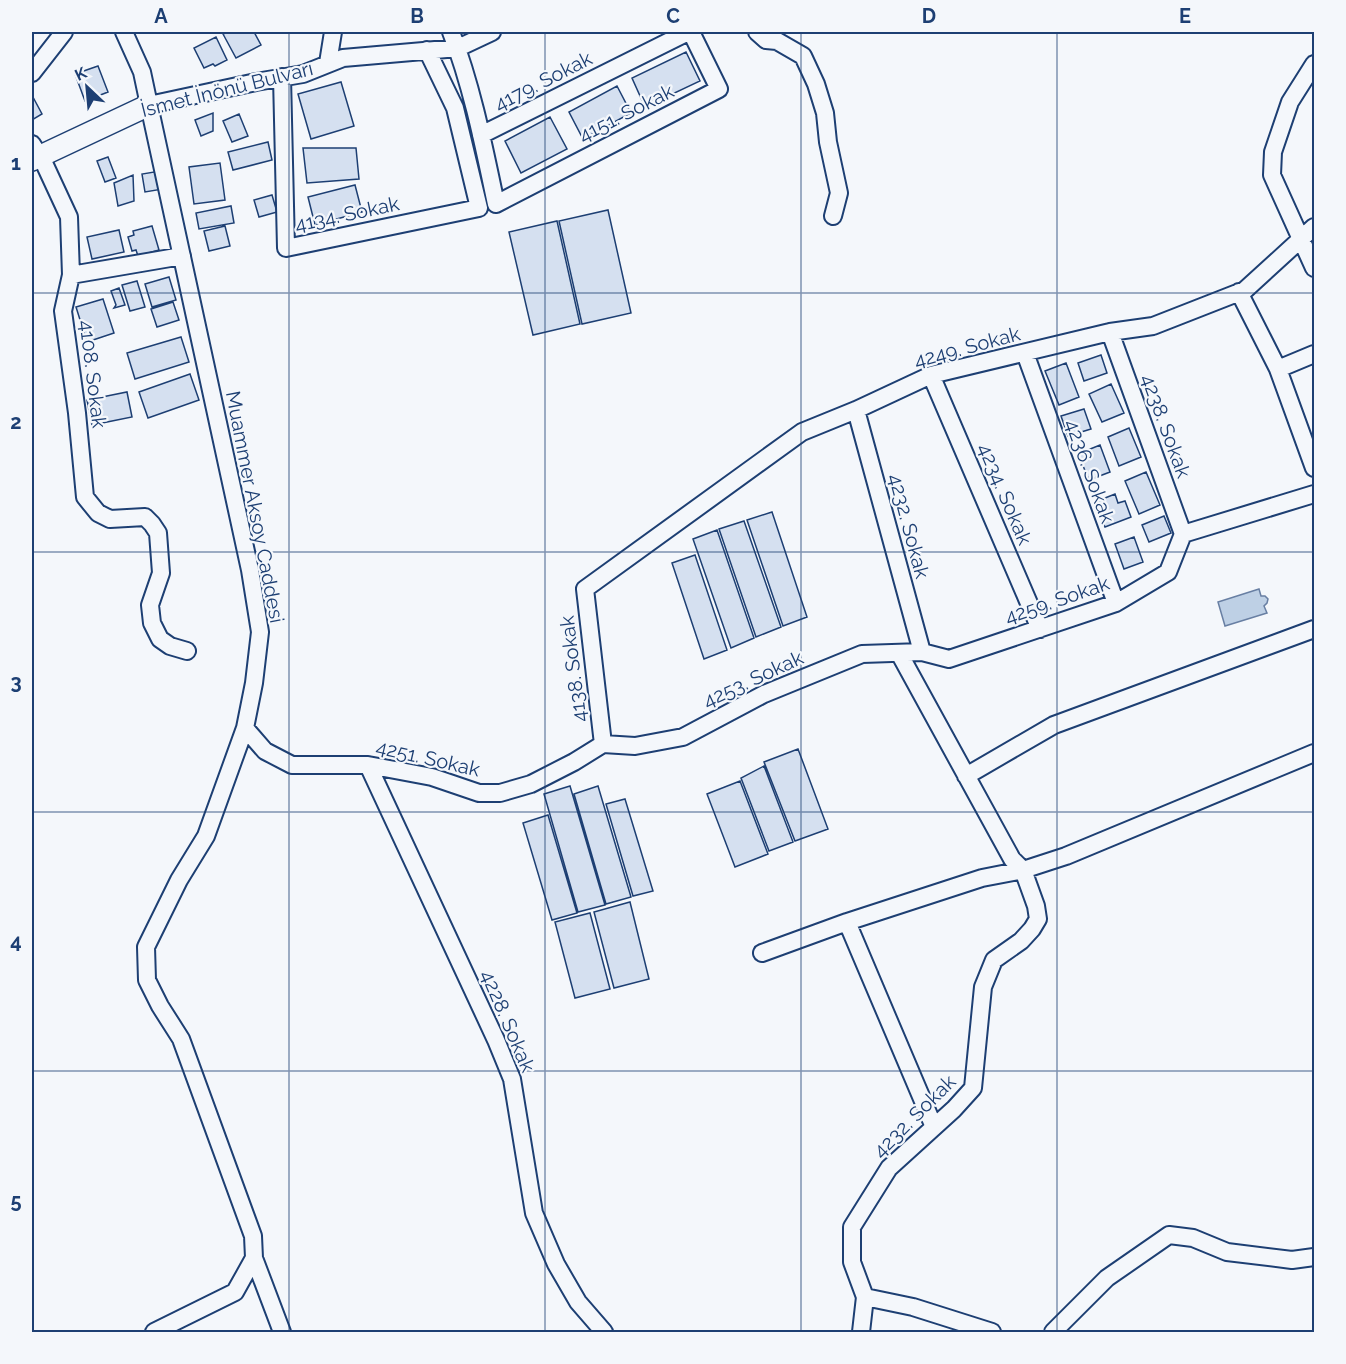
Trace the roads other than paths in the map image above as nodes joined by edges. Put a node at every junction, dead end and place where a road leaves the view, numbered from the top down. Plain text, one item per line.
1 (64, 32) edge
2 (124, 32) edge
3 (333, 32) edge
4 (451, 32) edge
5 (492, 32) edge
6 (689, 32) edge
7 (757, 32) edge
8 (458, 48) junction
9 (427, 50) junction
10 (327, 63) junction
11 (1314, 64) edge
12 (32, 73) edge
13 (282, 77) junction
14 (149, 105) junction
15 (481, 135) junction
16 (34, 154) edge
17 (833, 216) dead end
18 (1314, 227) edge
19 (1301, 240) junction
20 (182, 256) junction
21 (1314, 268) edge
22 (71, 275) junction
23 (1239, 292) junction
24 (1110, 332) junction
25 (1025, 353) junction
26 (1314, 354) edge
27 (1278, 369) junction
28 (931, 375) junction
29 (856, 410) junction
30 (1314, 468) edge
31 (1314, 494) edge
32 (1183, 534) junction
33 (585, 588) joint
34 (1116, 603) junction
35 (1314, 628) edge
36 (1040, 629) junction
37 (187, 651) dead end
38 (922, 652) junction
39 (898, 653) junction
40 (245, 728) junction
41 (603, 744) junction
42 (1314, 753) edge
43 (369, 765) junction
44 (966, 776) junction
45 (1023, 870) junction
46 (847, 921) junction
47 (762, 953) dead end
48 (934, 1127) junction
49 (1314, 1257) edge
50 (254, 1258) junction
51 (865, 1297) junction
52 (154, 1332) edge
53 (282, 1332) edge
54 (604, 1332) edge
55 (861, 1332) edge
56 (992, 1332) edge
57 (1053, 1332) edge

1 - 12 street
2 - 14 street, Muammer Aksoy Caddesi
3 - 10 street, İsmet İnönü Bulvarı
4 - 8 street
5 - 8 street
6 - 15 street, 4179. Sokak
6 - 15 street, 4151. Sokak
7 - 17 street
8 - 9 street
8 - 15 street
9 - 10 street
9 - 13 street, 4134. Sokak
10 - 13 street, İsmet İnönü Bulvarı
11 - 19 street
13 - 14 street, İsmet İnönü Bulvarı
14 - 16 main road, İsmet İnönü Bulvarı
14 - 20 street, Muammer Aksoy Caddesi
16 - 22 street, 4108. Sokak
18 - 19 street, 4249. Sokak
19 - 21 street
19 - 23 street, 4249. Sokak
20 - 22 street
20 - 40 street, Muammer Aksoy Caddesi
22 - 37 street, 4108. Sokak
23 - 24 street, 4249. Sokak
23 - 27 street
24 - 25 street, 4249. Sokak
24 - 32 street, 4238. Sokak
25 - 28 street, 4249. Sokak
25 - 34 street, 4236. Sokak
26 - 27 street
27 - 30 street
28 - 29 street, 4249. Sokak
28 - 36 street, 4234. Sokak
29 - 33 street, 4249. Sokak
29 - 38 street, 4232. Sokak
31 - 32 street
32 - 34 street, 4259. Sokak
33 - 41 street, 4138. Sokak
34 - 36 street, 4259. Sokak
35 - 44 street
36 - 38 street, 4259. Sokak
38 - 39 street, 4253. Sokak
39 - 41 street, 4253. Sokak
39 - 44 street, 4232. Sokak
40 - 43 street, 4251. Sokak
40 - 50 street, Muammer Aksoy Caddesi
41 - 43 street, 4251. Sokak
42 - 45 street
43 - 54 street, 4228. Sokak
44 - 45 street, 4232. Sokak
45 - 46 street
45 - 48 street, 4232. Sokak
46 - 47 street
46 - 48 street
48 - 51 street, 4232. Sokak
49 - 57 street
50 - 52 street
50 - 53 street, Muammer Aksoy Caddesi
51 - 55 street, 4232. Sokak
51 - 56 street

